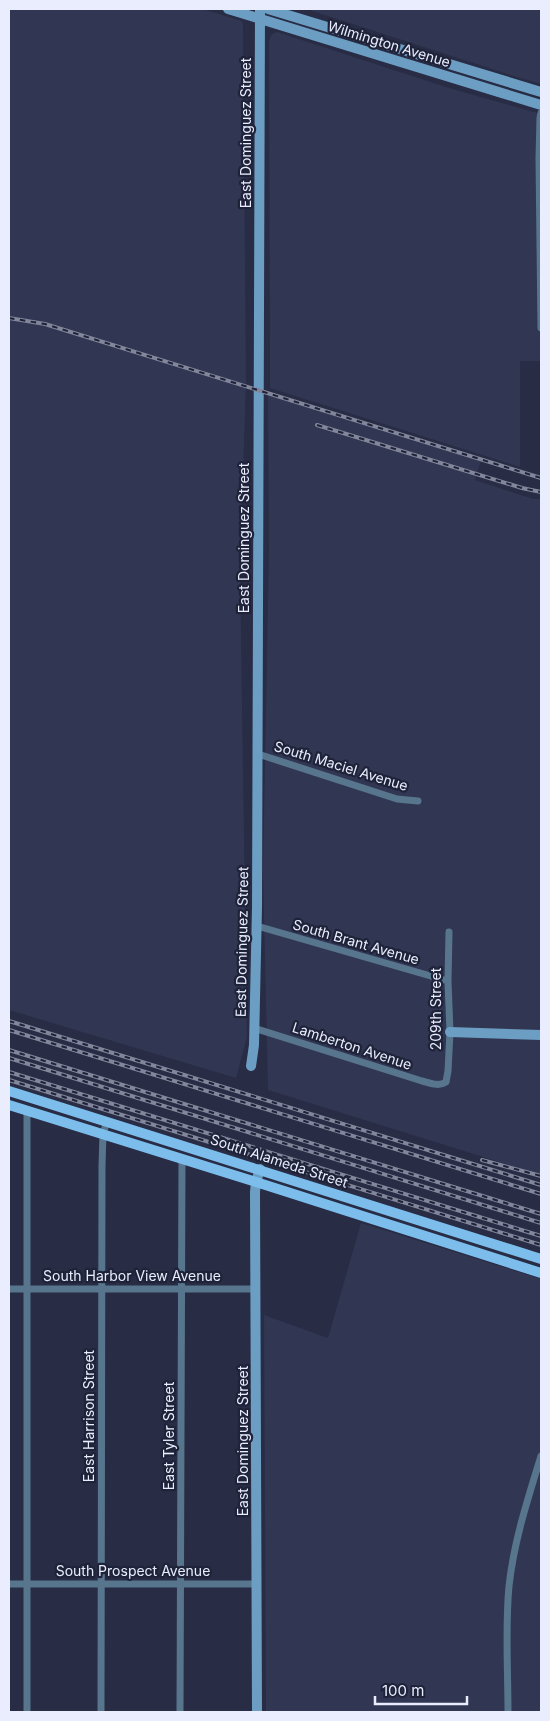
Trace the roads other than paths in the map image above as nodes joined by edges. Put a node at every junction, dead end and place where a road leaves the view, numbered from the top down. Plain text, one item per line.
1 (228, 9) edge
2 (268, 9) edge
3 (260, 14) edge
4 (541, 92) edge
5 (541, 105) edge
6 (541, 112) edge
7 (541, 328) edge
8 (258, 754) junction
9 (418, 801) dead end
10 (257, 926) junction
11 (449, 932) dead end
12 (448, 982) junction
13 (254, 1028) junction
14 (450, 1032) junction
15 (541, 1035) edge
16 (251, 1066) dead end
17 (443, 1084) joint
18 (9, 1090) edge
19 (9, 1105) edge
20 (27, 1111) junction
21 (107, 1121) junction
22 (103, 1134) junction
23 (182, 1159) junction
24 (260, 1169) junction
25 (256, 1182) junction
26 (503, 1247) junction
27 (541, 1258) edge
28 (499, 1260) junction
29 (541, 1273) edge
30 (256, 1288) junction
31 (9, 1289) edge
32 (26, 1289) junction
33 (102, 1289) junction
34 (182, 1289) junction
35 (541, 1456) edge
36 (9, 1584) edge
37 (27, 1584) junction
38 (102, 1584) junction
39 (181, 1584) junction
40 (257, 1584) junction
41 (27, 1712) edge
42 (101, 1712) edge
43 (180, 1712) edge
44 (257, 1712) edge
45 (508, 1712) edge

1 - 3 street, Wilmington Avenue
2 - 4 street, Wilmington Avenue
3 - 5 street, Wilmington Avenue
3 - 8 street, East Dominguez Street
6 - 7 street
8 - 9 street, South Maciel Avenue
8 - 10 street, East Dominguez Street
10 - 12 street, South Brant Avenue
10 - 13 street, East Dominguez Street
11 - 12 street, 209th Street
12 - 14 street, 209th Street
13 - 16 street, East Dominguez Street
13 - 17 street, Lamberton Avenue
14 - 15 street
14 - 17 street, 209th Street
18 - 21 main road, South Alameda Street
19 - 20 main road, South Alameda Street
20 - 22 main road, South Alameda Street
20 - 32 street
21 - 22 street, East Harrison Street
21 - 24 main road, South Alameda Street
22 - 23 main road, South Alameda Street
22 - 33 street, East Harrison Street
23 - 25 main road, South Alameda Street
23 - 34 street, East Tyler Street
24 - 25 street, East Dominguez Street
24 - 26 main road, South Alameda Street
25 - 28 main road, South Alameda Street
25 - 30 street, East Dominguez Street
26 - 27 main road, South Alameda Street
26 - 28 main road
28 - 29 main road, South Alameda Street
30 - 34 street, South Harbor View Avenue
30 - 40 street, East Dominguez Street
31 - 32 street, South Harbor View Avenue
32 - 33 street, South Harbor View Avenue
32 - 37 street
33 - 34 street, South Harbor View Avenue
33 - 38 street, East Harrison Street
34 - 39 street, East Tyler Street
35 - 45 street
36 - 37 street, South Prospect Avenue
37 - 38 street, South Prospect Avenue
37 - 41 street
38 - 39 street, South Prospect Avenue
38 - 42 street, East Harrison Street
39 - 40 street, South Prospect Avenue
39 - 43 street, East Tyler Street
40 - 44 street, East Dominguez Street

